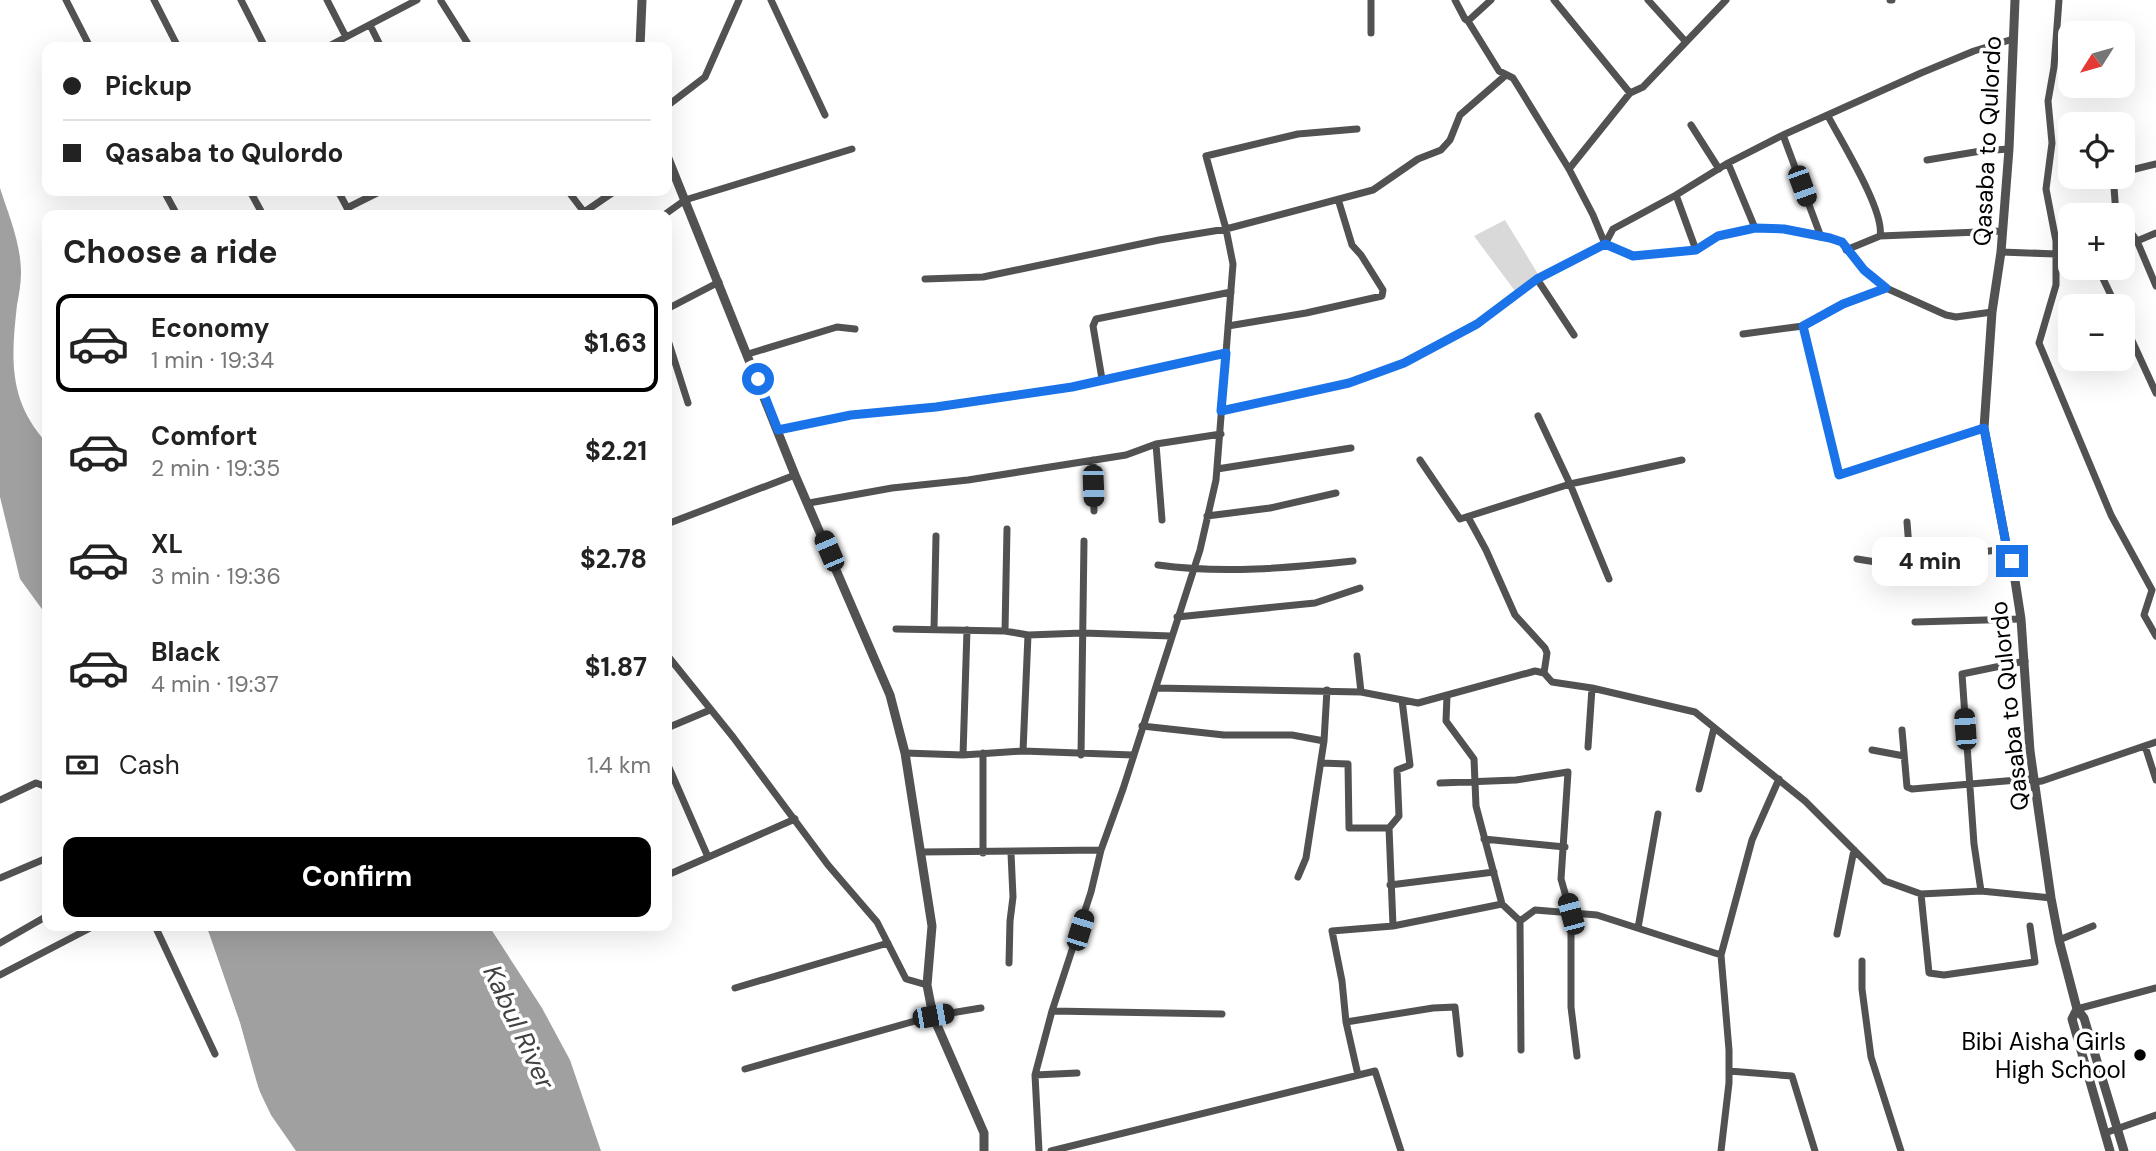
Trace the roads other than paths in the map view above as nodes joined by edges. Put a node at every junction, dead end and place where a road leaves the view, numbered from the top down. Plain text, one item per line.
1 (65, 0) edge
2 (154, 0) edge
3 (241, 0) edge
4 (327, 0) edge
5 (417, 0) edge
6 (642, 0) edge
7 (739, 0) edge
8 (771, 0) edge
9 (1371, 0) edge
10 (1455, 0) edge
11 (1491, 0) edge
12 (1554, 0) edge
13 (1648, 0) edge
14 (1726, 0) edge
15 (2015, 0) edge
16 (2059, 0) edge
17 (441, 1) edge
18 (1468, 21) junction
19 (370, 25) junction
20 (1371, 33) dead end
21 (346, 37) junction
22 (2013, 39) junction
23 (87, 42) edge
24 (175, 42) edge
25 (262, 42) edge
26 (338, 42) edge
27 (379, 42) edge
28 (467, 42) edge
29 (639, 42) edge
30 (1686, 42) junction
31 (1506, 75) junction
32 (1630, 93) junction
33 (672, 102) edge
34 (825, 115) dead end
35 (1828, 116) junction
36 (1690, 125) dead end
37 (1357, 129) dead end
38 (1783, 135) junction
39 (852, 149) dead end
40 (2009, 149) junction
41 (1927, 160) dead end
42 (1728, 163) junction
43 (2156, 164) edge
44 (672, 168) edge
45 (1569, 169) junction
46 (1719, 169) junction
47 (2135, 169) edge
48 (1676, 195) junction
49 (373, 196) edge
50 (608, 196) edge
51 (1338, 199) junction
52 (685, 200) junction
53 (351, 210) edge
54 (587, 210) edge
55 (671, 210) edge
56 (1755, 228) junction
57 (1226, 229) junction
58 (2003, 231) junction
59 (2156, 233) edge
60 (1821, 236) junction
61 (1880, 236) junction
62 (2135, 238) edge
63 (2137, 241) junction
64 (1605, 244) junction
65 (1696, 250) junction
66 (1846, 250) junction
67 (2001, 252) junction
68 (2056, 254) junction
69 (925, 279) dead end
70 (1537, 279) junction
71 (719, 282) junction
72 (2156, 286) edge
73 (1886, 288) junction
74 (1231, 292) junction
75 (672, 306) edge
76 (1992, 312) junction
77 (1228, 326) junction
78 (1803, 326) junction
79 (855, 329) dead end
80 (1743, 334) dead end
81 (1574, 335) dead end
82 (2135, 347) edge
83 (672, 353) edge
84 (1226, 353) junction
85 (748, 354) junction
86 (1102, 379) junction
87 (2156, 393) edge
88 (688, 403) dead end
89 (1221, 411) junction
90 (1538, 416) dead end
91 (1984, 428) junction
92 (778, 430) junction
93 (1222, 433) junction
94 (1156, 444) junction
95 (1351, 448) dead end
96 (1093, 460) junction
97 (1420, 460) dead end
98 (1682, 460) dead end
99 (1217, 469) junction
100 (795, 475) junction
101 (1570, 484) junction
102 (1336, 493) dead end
103 (809, 503) junction
104 (1094, 511) dead end
105 (1207, 516) junction
106 (1468, 517) junction
107 (1162, 520) dead end
108 (672, 522) edge
109 (1907, 522) dead end
110 (1007, 529) dead end
111 (936, 536) dead end
112 (1084, 541) dead end
113 (2007, 549) junction
114 (1857, 559) dead end
115 (1910, 560) junction
116 (1353, 561) dead end
117 (1158, 565) dead end
118 (1193, 569) junction
119 (1609, 579) dead end
120 (1360, 588) dead end
121 (2154, 588) edge
122 (1177, 617) junction
123 (2021, 619) junction
124 (1915, 622) dead end
125 (896, 629) dead end
126 (934, 629) junction
127 (967, 630) junction
128 (1005, 631) junction
129 (1083, 633) junction
130 (1028, 635) junction
131 (1171, 636) junction
132 (2156, 636) edge
133 (1357, 656) dead end
134 (672, 661) edge
135 (2025, 661) junction
136 (1544, 673) junction
137 (1157, 688) junction
138 (1592, 688) junction
139 (1327, 690) junction
140 (1361, 692) junction
141 (1447, 696) junction
142 (1402, 700) junction
143 (710, 710) junction
144 (672, 726) edge
145 (1142, 726) junction
146 (1714, 728) junction
147 (1902, 730) dead end
148 (1324, 741) junction
149 (2156, 742) edge
150 (2145, 746) junction
151 (1588, 747) dead end
152 (1872, 750) dead end
153 (1023, 751) junction
154 (905, 753) junction
155 (983, 753) junction
156 (963, 755) junction
157 (1081, 755) junction
158 (1133, 755) junction
159 (1904, 756) junction
160 (1321, 763) junction
161 (672, 776) edge
162 (1779, 779) junction
163 (2156, 780) edge
164 (1476, 782) junction
165 (2034, 782) junction
166 (1440, 783) dead end
167 (42, 785) edge
168 (1969, 785) junction
169 (1699, 789) dead end
170 (0, 800) edge
171 (1658, 814) dead end
172 (795, 820) junction
173 (1389, 828) junction
174 (1484, 839) junction
175 (1565, 847) junction
176 (1101, 850) junction
177 (1854, 850) junction
178 (921, 852) junction
179 (984, 853) junction
180 (1011, 853) junction
181 (708, 857) junction
182 (42, 860) edge
183 (1494, 872) junction
184 (672, 873) dead end
185 (1298, 877) dead end
186 (0, 878) edge
187 (1390, 885) junction
188 (1981, 891) junction
189 (1921, 894) junction
190 (2052, 898) junction
191 (1502, 904) junction
192 (1571, 914) junction
193 (42, 919) edge
194 (1520, 921) junction
195 (1393, 926) junction
196 (2030, 926) dead end
197 (2093, 926) dead end
198 (1638, 928) junction
199 (84, 931) edge
200 (157, 931) edge
201 (1837, 934) dead end
202 (2059, 940) junction
203 (0, 943) edge
204 (888, 943) junction
205 (1721, 955) junction
206 (1863, 961) dead end
207 (1009, 963) dead end
208 (0, 975) edge
209 (927, 985) junction
210 (735, 988) dead end
211 (2156, 988) edge
212 (981, 1008) dead end
213 (2077, 1009) junction
214 (1052, 1011) junction
215 (1222, 1014) dead end
216 (933, 1016) junction
217 (1346, 1022) junction
218 (1521, 1050) dead end
219 (215, 1054) dead end
220 (1460, 1054) dead end
221 (1577, 1056) dead end
222 (745, 1069) dead end
223 (1729, 1071) junction
224 (1077, 1073) dead end
225 (1035, 1075) junction
226 (1358, 1075) junction
227 (2156, 1115) edge
228 (2117, 1128) junction
229 (2105, 1133) junction
230 (984, 1151) edge
231 (1039, 1151) edge
232 (1051, 1151) edge
233 (1401, 1151) edge
234 (1721, 1151) edge
235 (1815, 1151) edge
236 (1901, 1151) edge
237 (2110, 1151) edge
238 (2124, 1151) edge

1 - 23 street
2 - 24 street
3 - 25 street
4 - 21 street
5 - 19 street
6 - 29 street
7 - 33 street
8 - 34 street
9 - 20 street
10 - 18 street
11 - 18 street
12 - 32 street
13 - 30 street
14 - 30 street
15 - 22 street, Qasaba to Qulordo
16 - 68 street
17 - 28 street
18 - 31 street
19 - 21 street
19 - 27 street
21 - 26 street
22 - 35 street
22 - 40 street, Qasaba to Qulordo
30 - 32 street
31 - 45 street
31 - 51 street
32 - 45 street
35 - 38 street
35 - 61 street
36 - 46 street
37 - 57 street
38 - 42 street
38 - 60 street
39 - 52 street
40 - 41 street
40 - 58 street, Qasaba to Qulordo
42 - 46 street
42 - 56 street
43 - 47 street
44 - 52 street
45 - 64 street
46 - 48 street
48 - 64 street
48 - 65 street
49 - 53 street
50 - 54 street
51 - 57 street
51 - 77 street
52 - 55 street
52 - 71 street
56 - 60 street
56 - 65 street
57 - 69 street
57 - 74 street
58 - 61 street
58 - 67 street, Qasaba to Qulordo
59 - 63 street
60 - 66 street
61 - 66 street
62 - 63 street
63 - 72 street
64 - 65 street
64 - 70 street
66 - 73 street
67 - 68 street
67 - 76 street, Qasaba to Qulordo
68 - 121 street
70 - 81 street
70 - 89 street
71 - 75 street
71 - 85 street
73 - 76 street
73 - 78 street
74 - 77 street
74 - 86 street
76 - 91 street, Qasaba to Qulordo
77 - 84 street
78 - 80 street
78 - 91 street
79 - 85 street
82 - 87 street
83 - 88 street
84 - 86 street
84 - 89 street
85 - 92 street
86 - 92 street
89 - 93 street
90 - 101 street
91 - 113 street, Qasaba to Qulordo
92 - 100 street
93 - 94 street
93 - 99 street
94 - 96 street
94 - 107 street
95 - 99 street
96 - 103 street
96 - 104 street
97 - 106 street
98 - 101 street
99 - 105 street
100 - 103 street
100 - 108 street
101 - 106 street
101 - 119 street
102 - 105 street
103 - 154 street
105 - 118 street
106 - 136 street
109 - 115 street
110 - 128 street
111 - 126 street
112 - 129 street
113 - 115 street
113 - 123 street, Qasaba to Qulordo
114 - 115 street
116 - 118 street
117 - 118 street
118 - 122 street
120 - 122 street
121 - 132 street
122 - 131 street
123 - 124 street
123 - 135 street, Qasaba to Qulordo
125 - 126 street
126 - 127 street
127 - 128 street
127 - 156 street
128 - 130 street
129 - 130 street
129 - 131 street
129 - 157 street
130 - 153 street
131 - 137 street
133 - 140 street
134 - 143 street
135 - 165 street, Qasaba to Qulordo
135 - 168 street
136 - 138 street
136 - 141 street
137 - 139 street
137 - 145 street
138 - 146 street
138 - 151 street
139 - 140 street
139 - 148 street
140 - 142 street
141 - 142 street
141 - 164 street
142 - 173 street
143 - 144 street
143 - 172 street
145 - 148 street
145 - 158 street
146 - 162 street
146 - 169 street
147 - 159 street
148 - 160 street
149 - 150 street
150 - 163 street
150 - 165 street
152 - 159 street
153 - 155 street
153 - 157 street
154 - 156 street
154 - 178 street
155 - 156 street
155 - 179 street
157 - 158 street
158 - 176 street
159 - 168 street
160 - 173 street
160 - 185 street
161 - 181 street
162 - 177 street
162 - 205 street
164 - 166 street
164 - 174 street
164 - 175 street
165 - 168 street
165 - 190 street, Qasaba to Qulordo
167 - 170 street
168 - 188 street
171 - 198 street
172 - 181 street
172 - 204 street
173 - 187 street
174 - 175 street
174 - 183 street
175 - 192 street
176 - 180 street
176 - 214 street
177 - 189 street
177 - 201 street
178 - 179 street
178 - 209 street
179 - 180 street
180 - 207 street
181 - 184 street
182 - 186 street
183 - 187 street
183 - 191 street
187 - 195 street
188 - 189 street
188 - 190 street
189 - 196 street
190 - 202 street, Qasaba to Qulordo
191 - 194 street
191 - 195 street
192 - 194 street
192 - 198 street
192 - 221 street
193 - 203 street
194 - 218 street
195 - 217 street
197 - 202 street
198 - 205 street
199 - 208 street
200 - 219 street
202 - 213 street, Qasaba to Qulordo
204 - 209 street
204 - 210 street
205 - 223 street
206 - 236 street
209 - 216 street
211 - 213 street
212 - 216 street
213 - 228 street
213 - 229 street, Qasaba to Qulordo
214 - 215 street
214 - 225 street
216 - 222 street
216 - 230 street
217 - 220 street
217 - 226 street
223 - 234 street
223 - 235 street
224 - 225 street
225 - 231 street
226 - 232 street
226 - 233 street
227 - 228 street
228 - 229 street
228 - 238 street
229 - 237 street, Qasaba to Qulordo

